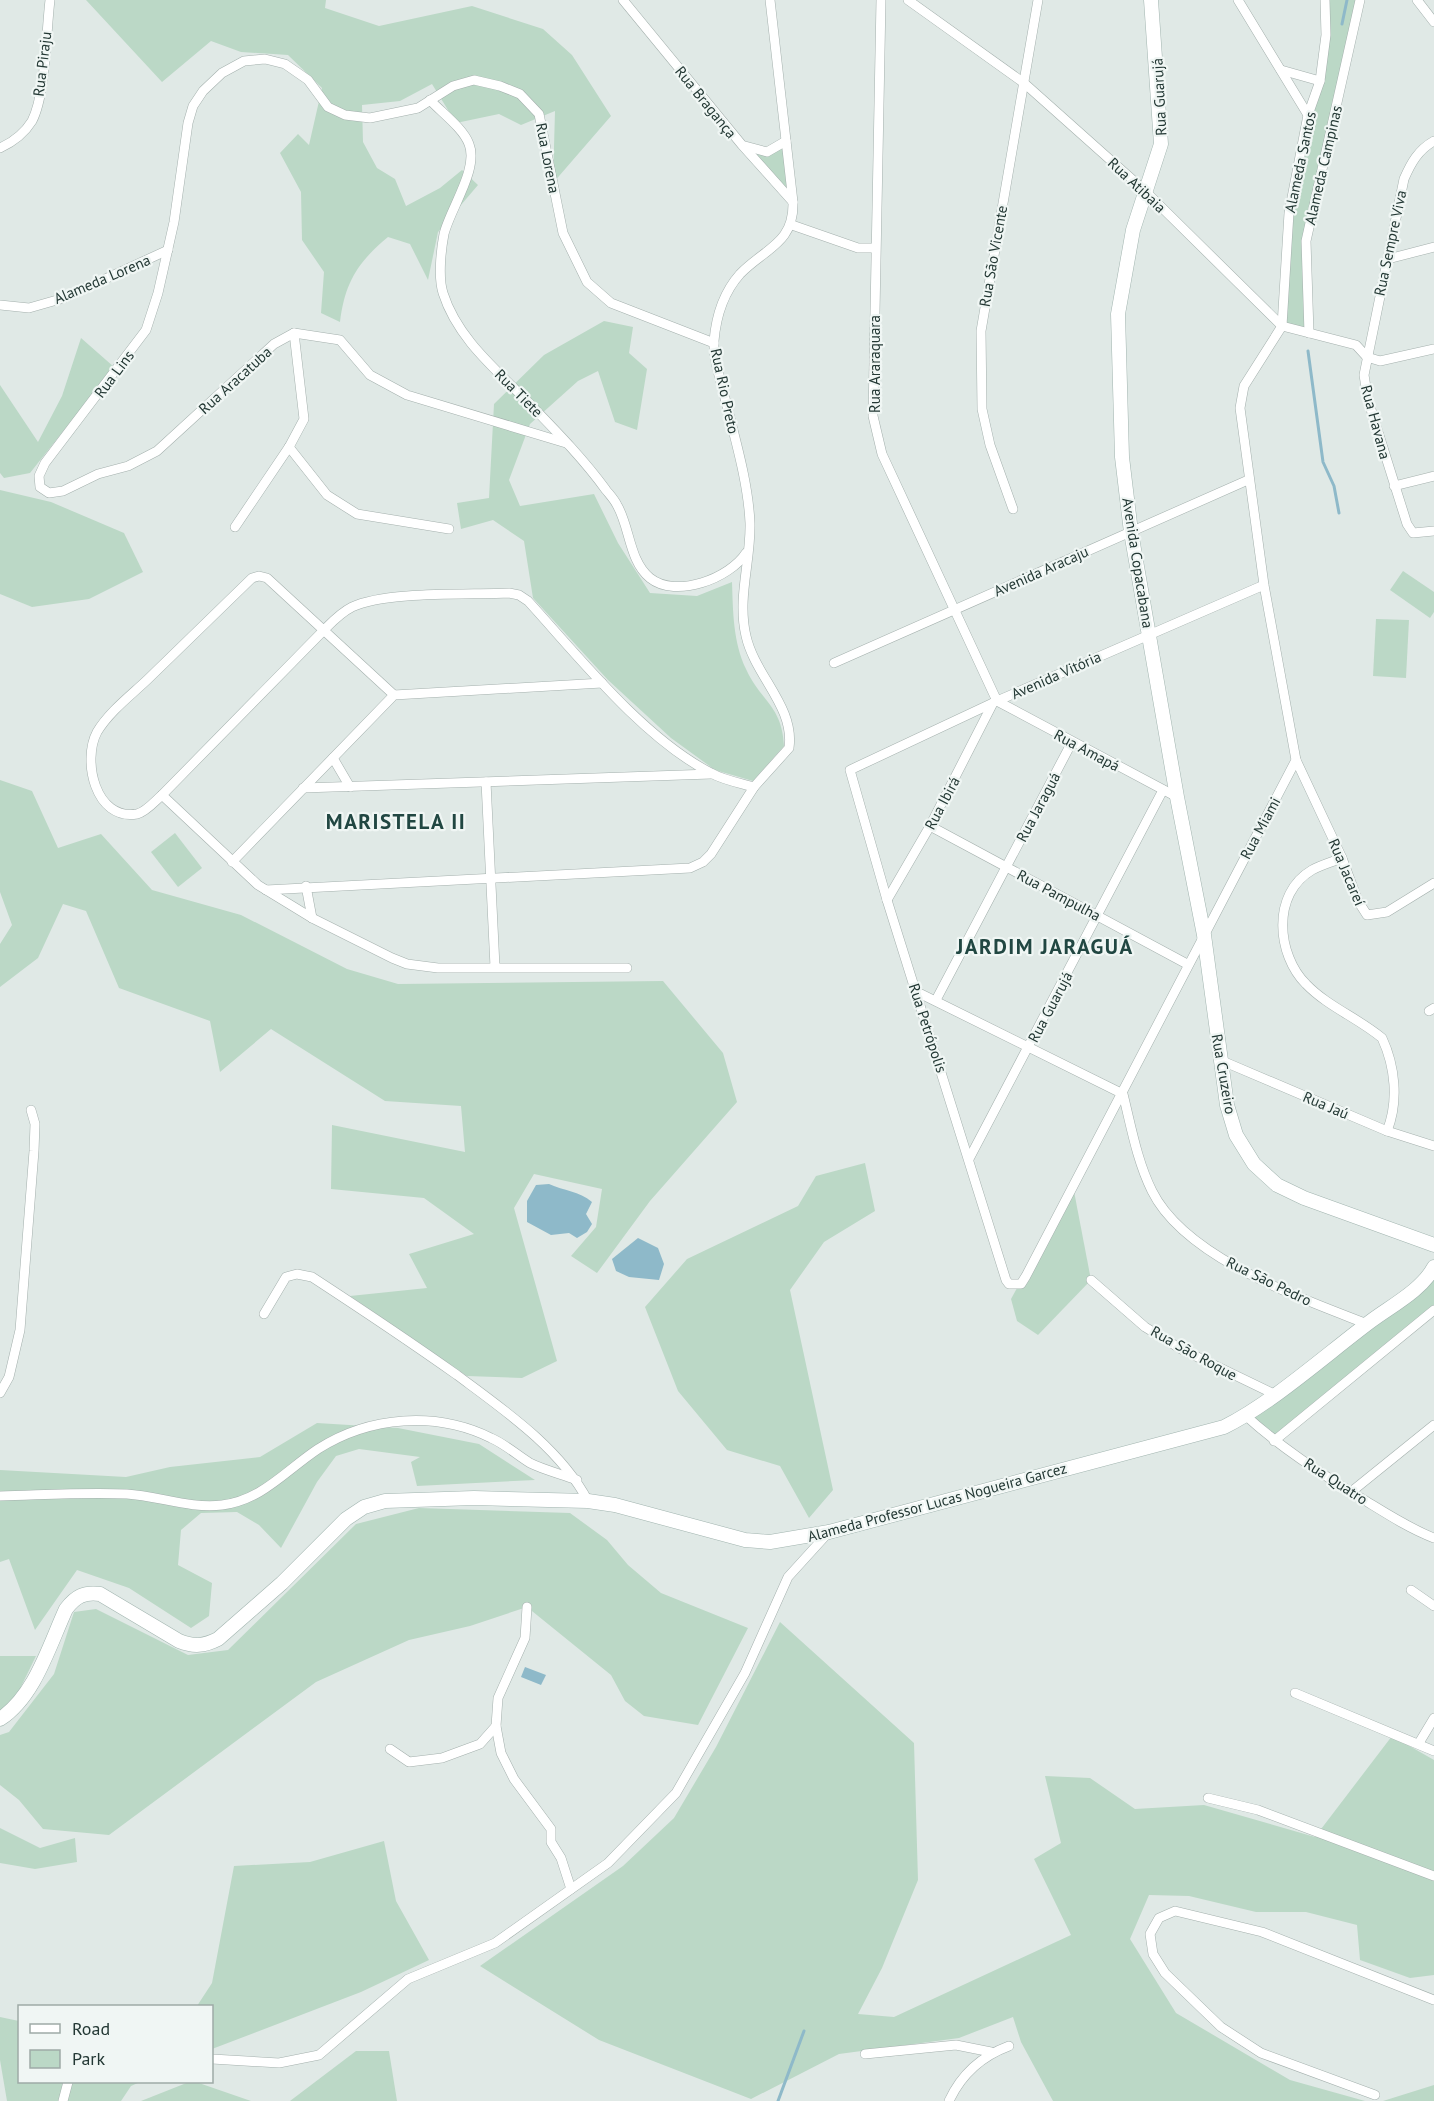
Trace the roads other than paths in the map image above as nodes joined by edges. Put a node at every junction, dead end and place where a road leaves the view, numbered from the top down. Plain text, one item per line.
1 (50, 0) edge
2 (623, 0) edge
3 (770, 0) edge
4 (881, 0) edge
5 (908, 0) edge
6 (1038, 0) edge
7 (1151, 0) edge
8 (1238, 0) edge
9 (1325, 0) edge
10 (1360, 0) edge
11 (1417, 0) edge
12 (1434, 22) edge
13 (1281, 70) junction
14 (1320, 81) junction
15 (1024, 83) junction
16 (430, 100) junction
17 (1308, 115) junction
18 (786, 141) junction
19 (1434, 141) edge
20 (742, 145) junction
21 (0, 148) edge
22 (1144, 190) junction
23 (793, 202) junction
24 (792, 225) junction
25 (1434, 247) edge
26 (874, 248) junction
27 (168, 250) junction
28 (1388, 259) junction
29 (0, 305) edge
30 (1282, 326) junction
31 (294, 333) junction
32 (1310, 333) junction
33 (714, 343) junction
34 (1434, 349) edge
35 (1366, 357) junction
36 (566, 443) junction
37 (289, 447) junction
38 (1434, 476) edge
39 (1248, 480) junction
40 (1394, 486) junction
41 (40, 487) joint
42 (1013, 509) dead end
43 (235, 527) dead end
44 (449, 529) dead end
45 (1131, 531) junction
46 (1434, 531) edge
47 (747, 551) junction
48 (1264, 585) junction
49 (954, 610) junction
50 (323, 631) junction
51 (1149, 635) junction
52 (834, 663) dead end
53 (602, 683) junction
54 (394, 695) junction
55 (995, 702) junction
56 (1072, 742) junction
57 (333, 758) junction
58 (1296, 760) junction
59 (850, 770) joint
60 (711, 774) junction
61 (486, 782) junction
62 (350, 787) junction
63 (754, 787) junction
64 (303, 788) junction
65 (1163, 790) junction
66 (162, 795) junction
67 (1177, 797) junction
68 (930, 826) junction
69 (1342, 858) junction
70 (232, 862) junction
71 (1006, 867) junction
72 (492, 877) junction
73 (1434, 883) edge
74 (306, 886) junction
75 (266, 890) junction
76 (887, 900) junction
77 (1098, 915) junction
78 (312, 918) junction
79 (1204, 935) junction
80 (1187, 964) junction
81 (495, 967) junction
82 (627, 968) dead end
83 (917, 993) junction
84 (936, 1000) junction
85 (1029, 1047) junction
86 (1220, 1060) junction
87 (1123, 1094) junction
88 (31, 1110) dead end
89 (1387, 1131) junction
90 (1434, 1146) edge
91 (969, 1159) junction
92 (1429, 1243) edge
93 (1434, 1256) edge
94 (1434, 1267) edge
95 (1429, 1278) edge
96 (1091, 1280) dead end
97 (1009, 1284) joint
98 (1434, 1310) edge
99 (264, 1314) dead end
100 (1367, 1324) junction
101 (0, 1393) edge
102 (1274, 1394) junction
103 (1245, 1415) junction
104 (1434, 1425) edge
105 (1274, 1441) junction
106 (577, 1479) junction
107 (1351, 1492) junction
108 (0, 1496) edge
109 (588, 1501) junction
110 (829, 1532) junction
111 (1434, 1538) edge
112 (1411, 1590) dead end
113 (1434, 1606) edge
114 (527, 1607) dead end
115 (1295, 1693) dead end
116 (1434, 1718) edge
117 (0, 1719) edge
118 (496, 1726) junction
119 (1419, 1743) junction
120 (390, 1749) dead end
121 (1434, 1751) edge
122 (1208, 1798) dead end
123 (1434, 1876) edge
124 (572, 1889) junction
125 (1434, 2000) edge
126 (1009, 2046) dead end
127 (991, 2052) junction
128 (865, 2054) dead end
129 (213, 2059) edge
130 (68, 2083) edge
131 (1375, 2095) dead end
132 (63, 2101) edge
133 (949, 2101) edge

1 - 21 street, Rua Piraju
2 - 20 street, Rua Bragança
3 - 18 street
4 - 26 street, Rua Araraquara
5 - 15 street, Rua Atibaia
6 - 15 street, Rua São Vicente
7 - 22 main road, Rua Guarujá
8 - 13 street
9 - 14 street, Alameda Santos
10 - 32 street, Alameda Campinas
11 - 12 street
13 - 14 street
13 - 17 street
14 - 17 street, Alameda Santos
15 - 22 street, Rua Atibaia
15 - 42 street, Rua São Vicente
16 - 27 street, Rua Lorena
16 - 33 street, Rua Lorena
16 - 36 street, Rua Tiete
17 - 30 street, Alameda Santos
18 - 20 street
18 - 23 street
19 - 28 street, Rua Sempre Viva
20 - 23 street, Rua Bragança
22 - 30 street, Rua Atibaia
22 - 45 main road, Avenida Copacabana
23 - 24 street
24 - 26 street
24 - 33 street, Rua Rio Preto
25 - 28 street
26 - 49 street, Rua Araraquara
27 - 29 street, Alameda Lorena
27 - 41 street, Rua Lins
28 - 35 street, Rua Sempre Viva
30 - 32 street
30 - 39 street
31 - 36 street
31 - 37 street
31 - 41 street, Rua Aracatuba
32 - 35 street
33 - 47 street, Rua Rio Preto
34 - 35 street
35 - 40 street, Rua Havana
36 - 47 street, Rua Tiete
37 - 43 street
37 - 44 street
38 - 40 street
39 - 45 street, Avenida Aracaju
39 - 48 street
40 - 46 street, Rua Havana
45 - 49 street, Avenida Aracaju
45 - 51 main road, Avenida Copacabana
47 - 63 street, Rua Rio Preto
48 - 51 street, Avenida Vitória
48 - 58 street
49 - 52 street, Avenida Aracaju
49 - 55 street, Rua Araraquara
50 - 53 street
50 - 54 street
50 - 66 street
50 - 66 street
51 - 55 street, Avenida Vitória
51 - 67 main road, Avenida Copacabana
53 - 54 street
53 - 60 street
54 - 57 street
55 - 56 street, Rua Amapá
55 - 59 street, Avenida Vitória
55 - 68 street, Rua Ibirá
56 - 65 street, Rua Amapá
56 - 71 street, Rua Jaraguá
57 - 62 street
57 - 64 street
58 - 69 street, Rua Jacareí
58 - 79 street, Rua Miami
59 - 76 street, Rua Petrópolis
60 - 61 street
60 - 63 street
61 - 62 street
61 - 72 street
62 - 64 street
63 - 72 street
64 - 70 street
65 - 67 street, Rua Amapá
65 - 77 street, Rua Guarujá
66 - 70 street
67 - 79 main road, Avenida Copacabana
68 - 71 street, Rua Pampulha
68 - 76 street, Rua Ibirá
69 - 73 street, Rua Jacareí
69 - 89 street
70 - 75 street
71 - 77 street, Rua Pampulha
71 - 84 street, Rua Jaraguá
72 - 74 street
72 - 81 street
74 - 75 street
74 - 78 street
75 - 78 street
76 - 83 street, Rua Petrópolis
77 - 80 street, Rua Pampulha
77 - 85 street, Rua Guarujá
78 - 81 street
79 - 80 street, Rua Miami
79 - 86 main road, Rua Cruzeiro
80 - 87 street, Rua Miami
81 - 82 street
83 - 84 street
83 - 91 street, Rua Petrópolis
84 - 85 street
85 - 87 street
85 - 91 street, Rua Guarujá
86 - 89 street, Rua Jaú
86 - 92 main road, Rua Cruzeiro
87 - 97 street, Rua Miami
87 - 100 street, Rua São Pedro
88 - 101 street
89 - 90 street, Rua Jaú
91 - 97 street, Rua Petrópolis
92 - 93 main road, Rua Cruzeiro
94 - 95 main road, Alameda Professor Lucas Nogueira Garcez
95 - 100 main road, Alameda Professor Lucas Nogueira Garcez
96 - 102 street, Rua São Roque
98 - 105 street
99 - 106 street
100 - 102 main road, Alameda Professor Lucas Nogueira Garcez
102 - 103 main road, Alameda Professor Lucas Nogueira Garcez
103 - 105 street, Rua Quatro
103 - 110 main road, Alameda Professor Lucas Nogueira Garcez
104 - 107 street
105 - 107 street, Rua Quatro
106 - 108 street
106 - 109 street
107 - 111 street, Rua Quatro
109 - 110 main road, Alameda Professor Lucas Nogueira Garcez
109 - 117 main road, Alameda Professor Lucas Nogueira Garcez
110 - 124 street
112 - 113 street
114 - 118 street
115 - 119 street
116 - 119 street
118 - 120 street
118 - 124 street
119 - 121 street
122 - 123 street
124 - 129 street
125 - 131 street
126 - 127 street
127 - 128 street
127 - 133 street
130 - 132 street

